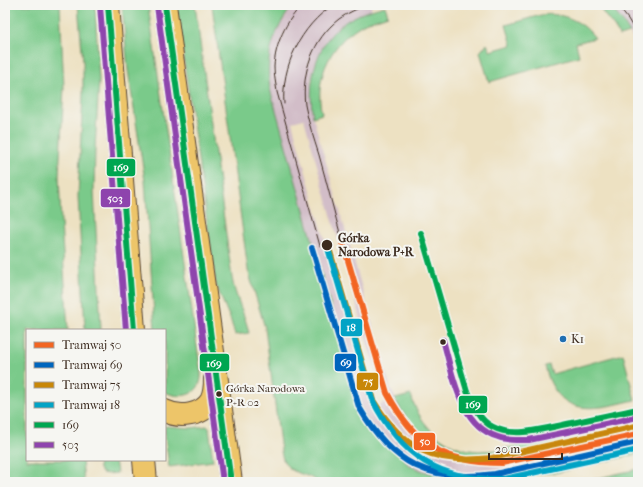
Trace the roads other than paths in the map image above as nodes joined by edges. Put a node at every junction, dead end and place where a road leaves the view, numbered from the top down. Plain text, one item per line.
1 (108, 5) edge
2 (165, 5) edge
3 (134, 329) edge
4 (216, 370) junction
5 (166, 412) edge
6 (144, 461) edge
7 (146, 482) edge
8 (231, 482) edge

1 - 3 main road
2 - 4 main road
4 - 5 main road
4 - 8 main road
6 - 7 main road

